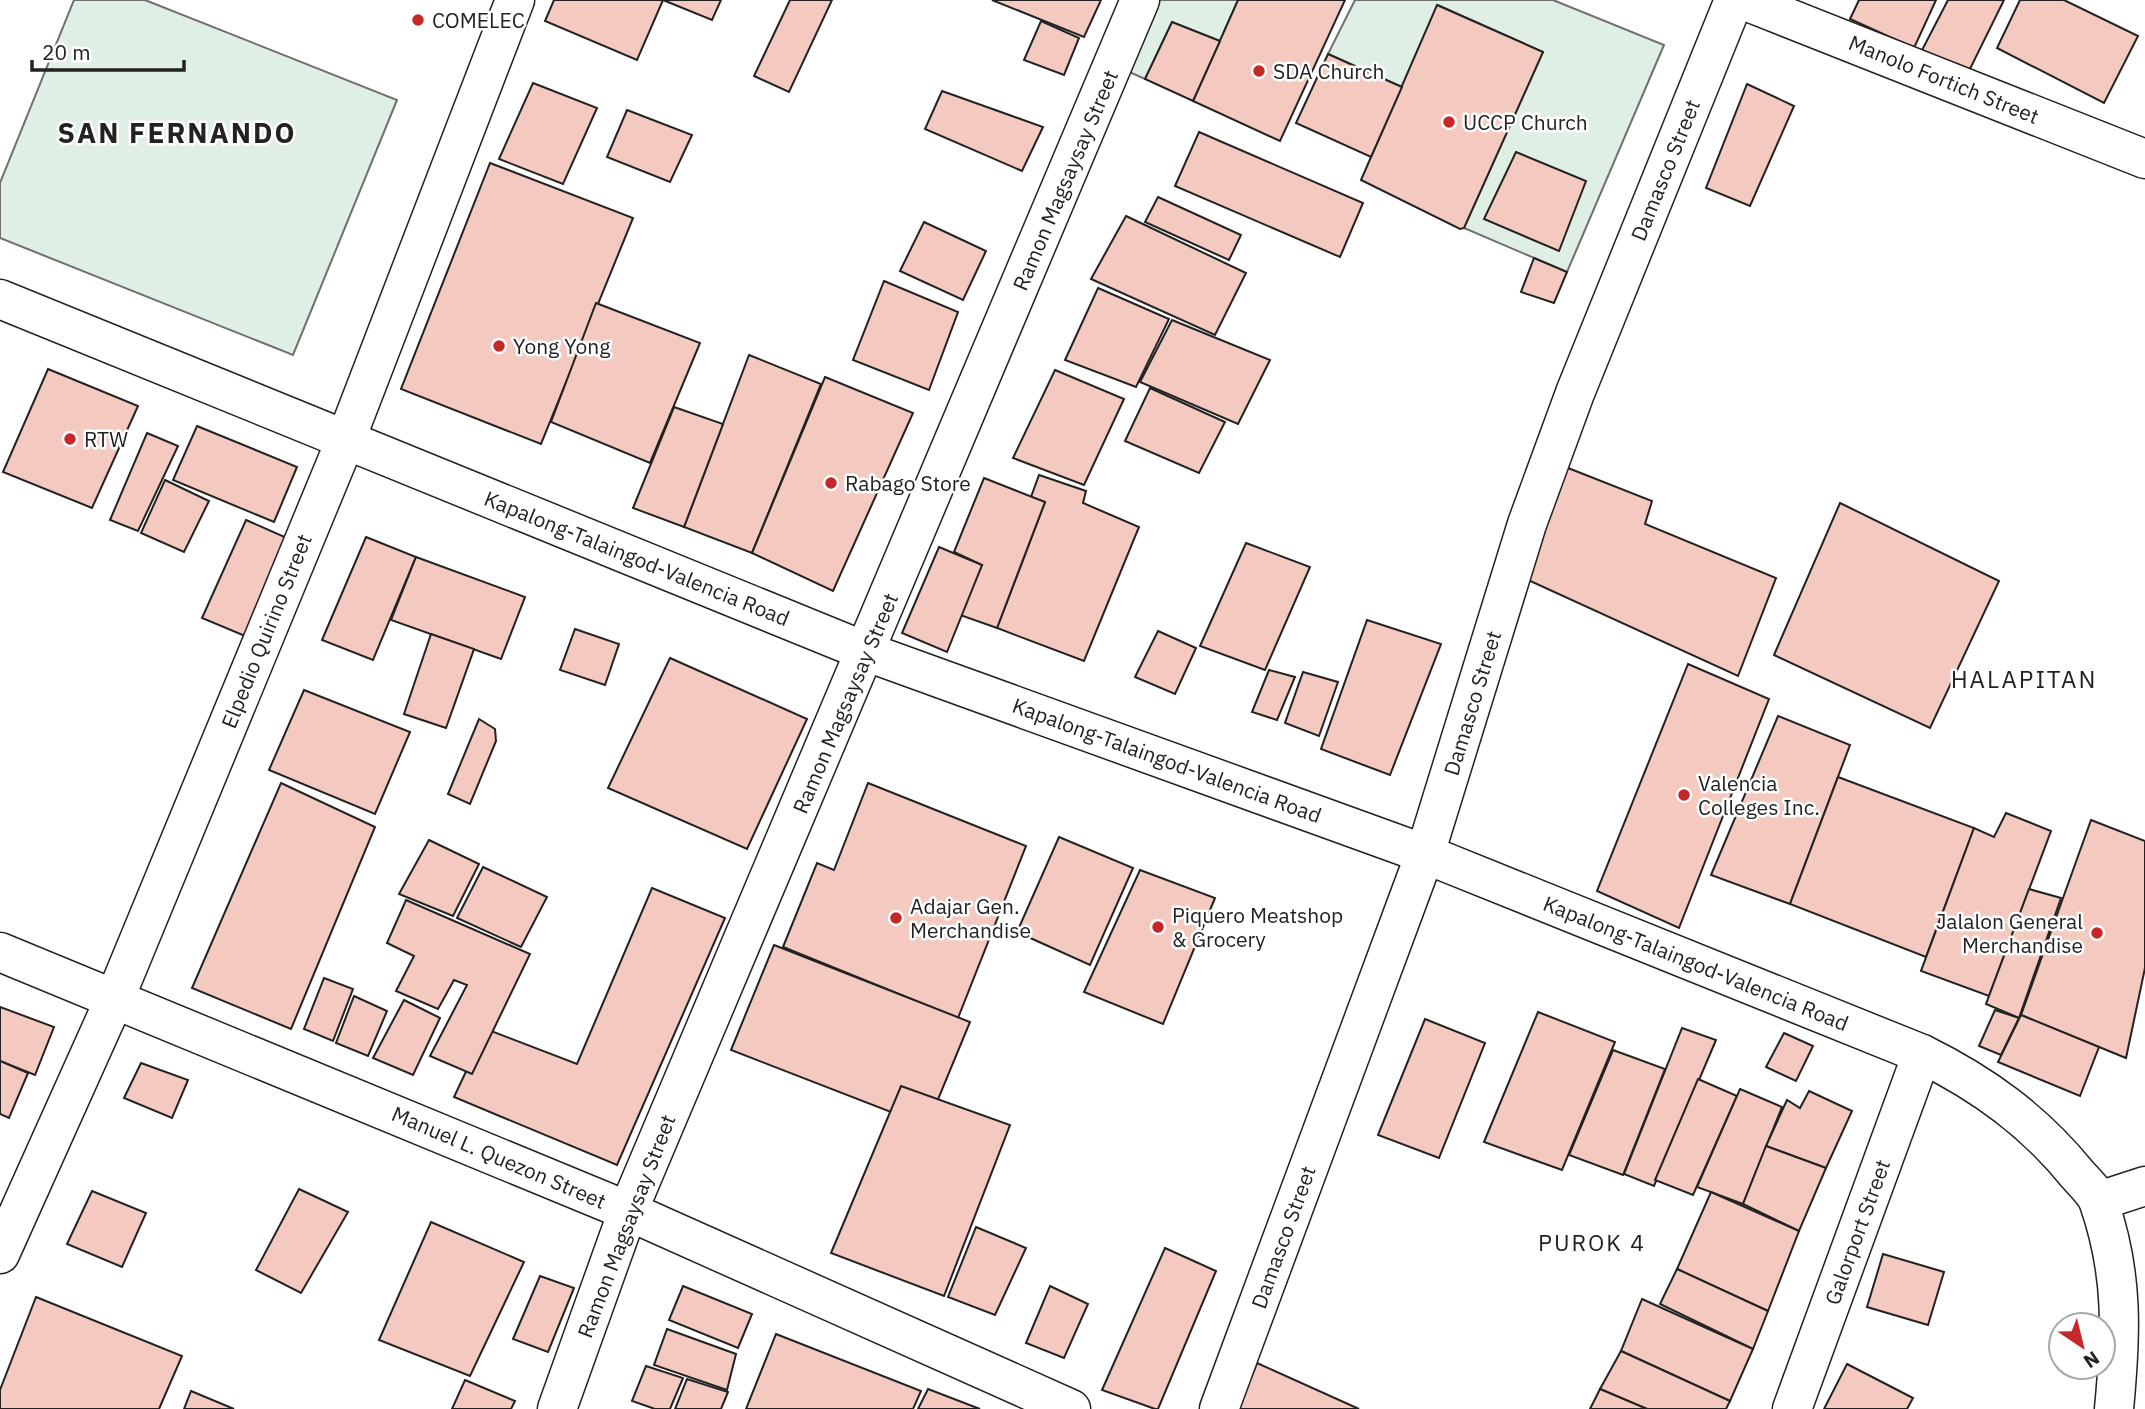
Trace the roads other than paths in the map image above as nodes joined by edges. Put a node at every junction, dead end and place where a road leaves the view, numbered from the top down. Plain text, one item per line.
1 (515, 0) edge
2 (1140, 0) edge
3 (1734, 0) edge
4 (1743, 0) edge
5 (2145, 159) edge
6 (0, 299) edge
7 (346, 439) junction
8 (867, 652) junction
9 (1425, 854) junction
10 (0, 951) edge
11 (115, 998) junction
12 (1922, 1054) junction
13 (2145, 1186) edge
14 (2099, 1201) junction
15 (628, 1211) junction
16 (0, 1254) edge
17 (557, 1409) edge
18 (1071, 1409) edge
19 (1219, 1409) edge
20 (1792, 1409) edge
21 (2114, 1409) edge

1 - 7 main road, Elpedio Quirino Street
2 - 8 main road, Ramon Magsaysay Street
3 - 9 main road, Damasco Street
4 - 5 main road, Manolo Fortich Street
6 - 7 main road, Kapalong-Talaingod-Valencia Road
7 - 8 main road, Kapalong-Talaingod-Valencia Road
7 - 11 main road, Elpedio Quirino Street
8 - 9 main road, Kapalong-Talaingod-Valencia Road
8 - 15 main road, Ramon Magsaysay Street
9 - 12 main road, Kapalong-Talaingod-Valencia Road
9 - 19 main road, Damasco Street
10 - 11 main road, Manuel L. Quezon Street
11 - 15 main road, Manuel L. Quezon Street
11 - 16 main road, Elpedio Quirino Street
12 - 14 main road, Kapalong-Talaingod-Valencia Road
12 - 20 main road, Galorport Street
13 - 14 main road
14 - 21 main road, Kapalong-Talaingod-Valencia Road
15 - 17 main road, Ramon Magsaysay Street
15 - 18 main road, Manuel L. Quezon Street

